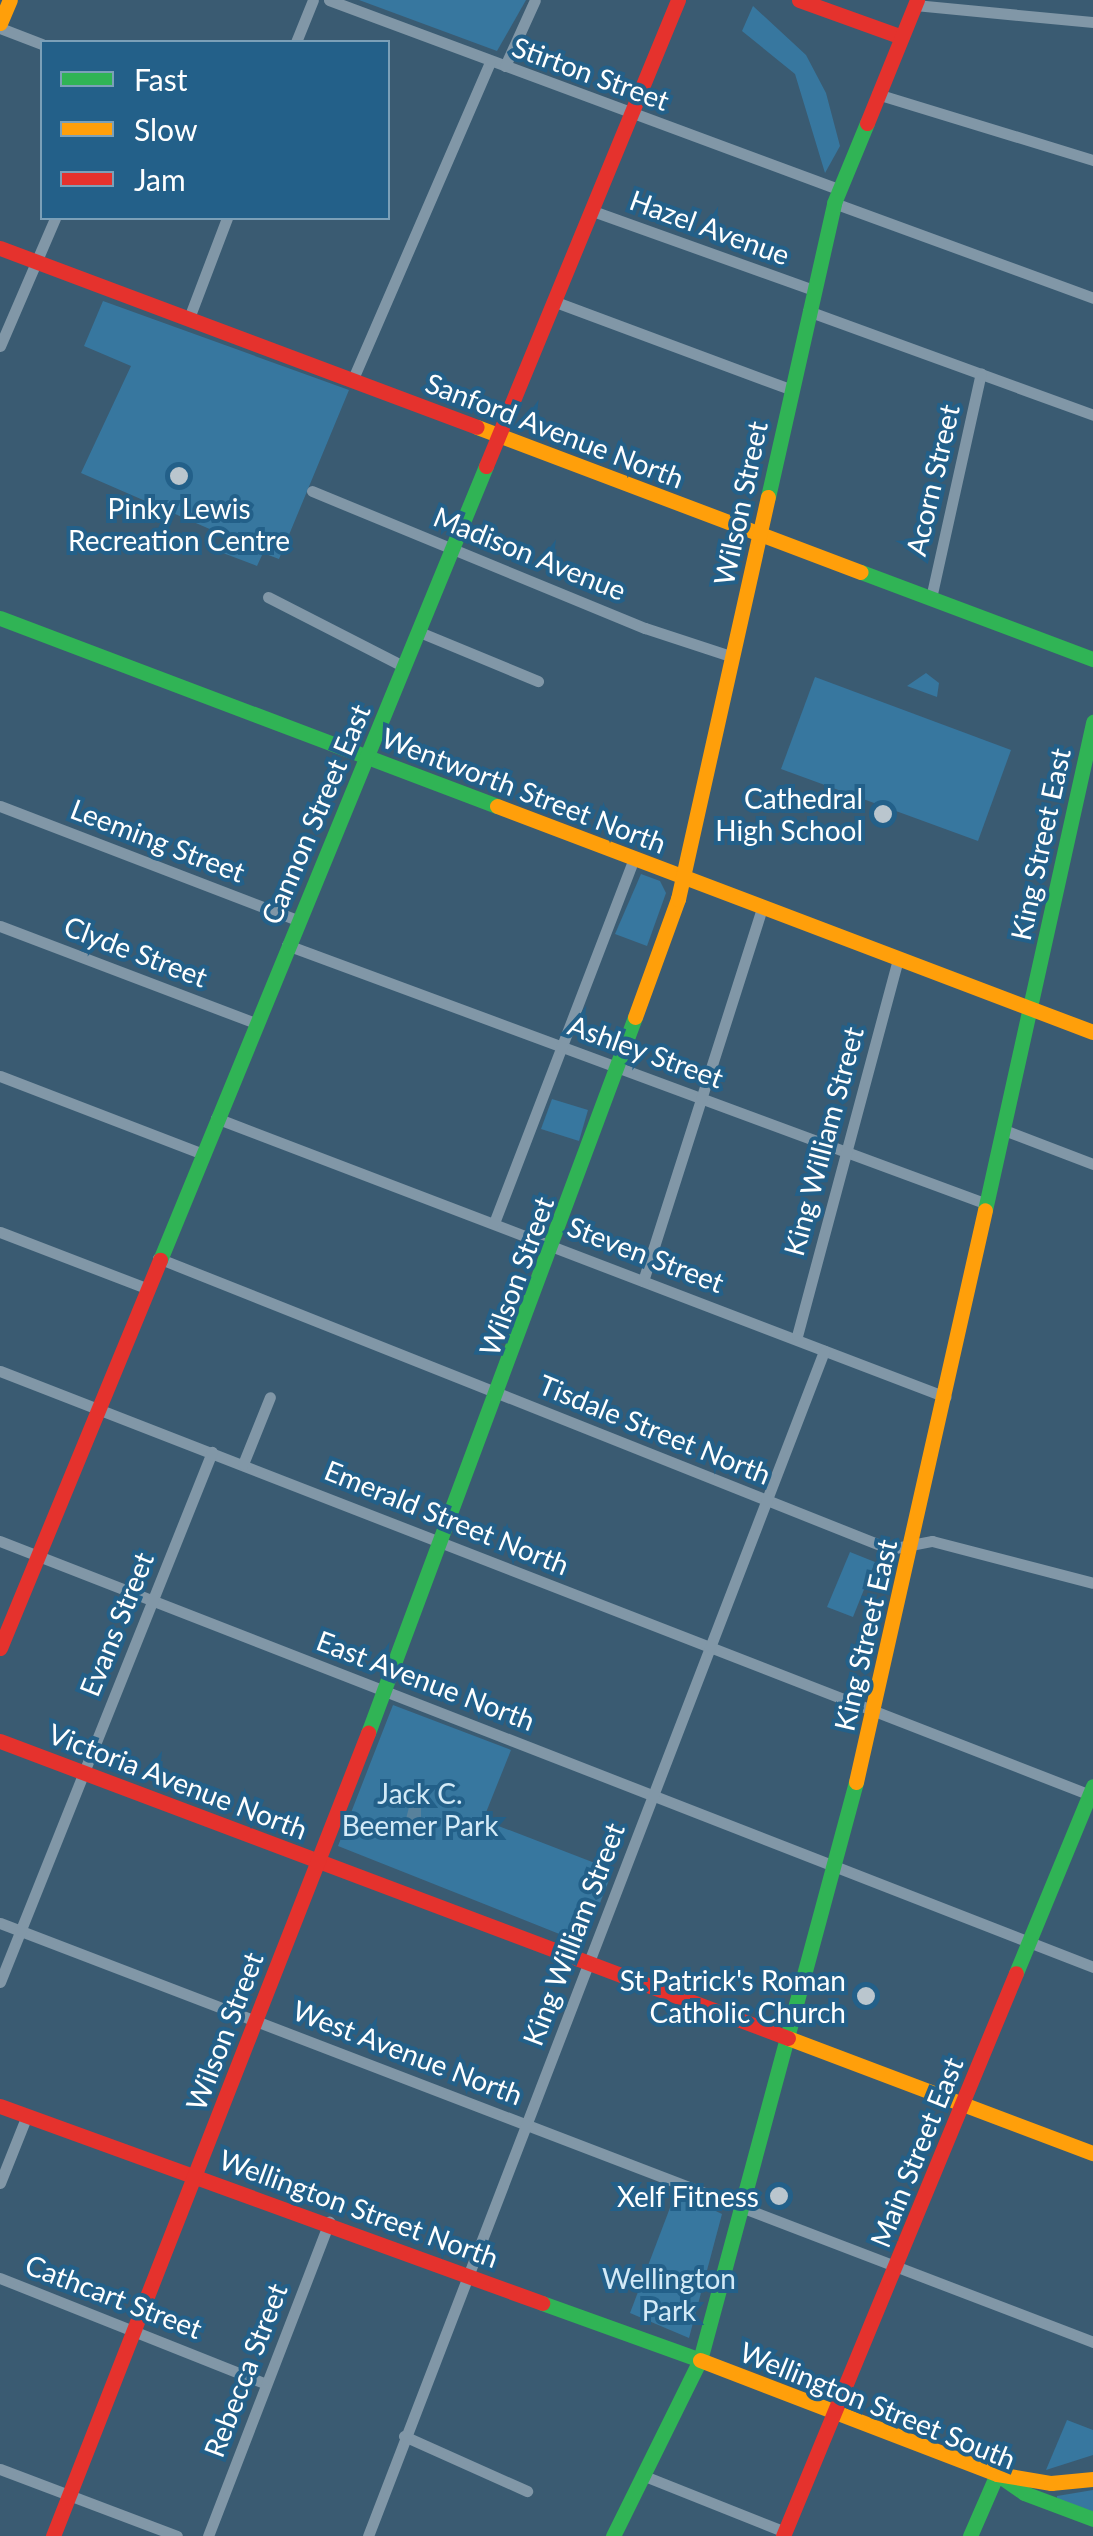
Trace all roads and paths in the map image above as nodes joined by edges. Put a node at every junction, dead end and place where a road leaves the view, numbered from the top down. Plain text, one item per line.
1 (10, 0) edge
2 (313, 0) edge
3 (329, 0) edge
4 (534, 0) edge
5 (678, 0) edge
6 (798, 0) edge
7 (916, 3) edge
8 (1093, 22) edge
9 (0, 25) edge
10 (902, 37) junction
11 (297, 40) edge
12 (40, 43) edge
13 (490, 62) junction
14 (505, 66) junction
15 (877, 94) junction
16 (630, 114) junction
17 (1093, 160) edge
18 (836, 196) junction
19 (590, 210) junction
20 (55, 220) edge
21 (226, 220) edge
22 (0, 248) edge
23 (36, 262) junction
24 (813, 290) junction
25 (1093, 298) edge
26 (553, 301) junction
27 (808, 310) junction
28 (189, 318) junction
29 (0, 346) edge
30 (981, 374) junction
31 (352, 381) junction
32 (790, 389) junction
33 (1093, 415) edge
34 (496, 435) junction
35 (312, 491) dead end
36 (759, 534) junction
37 (451, 548) junction
38 (268, 597) dead end
39 (931, 598) junction
40 (0, 618) edge
41 (417, 630) junction
42 (730, 656) junction
43 (1093, 659) edge
44 (403, 666) junction
45 (538, 681) dead end
46 (1093, 722) edge
47 (366, 757) junction
48 (0, 806) edge
49 (634, 858) junction
50 (684, 877) junction
51 (763, 906) junction
52 (298, 920) junction
53 (0, 926) edge
54 (287, 945) junction
55 (898, 958) junction
56 (1030, 1008) junction
57 (255, 1023) junction
58 (1093, 1032) edge
59 (562, 1046) junction
60 (618, 1066) junction
61 (0, 1076) edge
62 (701, 1098) junction
63 (216, 1118) junction
64 (1004, 1130) junction
65 (847, 1151) junction
66 (200, 1154) junction
67 (1093, 1164) edge
68 (986, 1204) junction
69 (494, 1222) junction
70 (0, 1232) edge
71 (555, 1246) junction
72 (158, 1258) junction
73 (643, 1281) junction
74 (146, 1288) junction
75 (797, 1336) junction
76 (824, 1351) junction
77 (0, 1371) edge
78 (498, 1394) junction
79 (270, 1396) dead end
80 (946, 1398) junction
81 (96, 1407) junction
82 (212, 1452) junction
83 (242, 1464) junction
84 (766, 1500) junction
85 (0, 1541) edge
86 (443, 1542) junction
87 (911, 1547) junction
88 (37, 1556) junction
89 (1093, 1584) edge
90 (151, 1600) junction
91 (0, 1648) edge
92 (709, 1648) junction
93 (386, 1691) junction
94 (874, 1714) junction
95 (0, 1740) edge
96 (83, 1772) junction
97 (1092, 1792) edge
98 (653, 1796) junction
99 (316, 1860) junction
100 (833, 1867) junction
101 (0, 1923) edge
102 (20, 1931) junction
103 (1030, 1941) junction
104 (590, 1962) junction
105 (1093, 1967) edge
106 (0, 1982) edge
107 (256, 2020) junction
108 (788, 2038) junction
109 (963, 2104) junction
110 (0, 2106) edge
111 (27, 2115) junction
112 (526, 2124) junction
113 (1093, 2153) edge
114 (196, 2176) junction
115 (0, 2183) edge
116 (742, 2204) junction
117 (329, 2222) junction
118 (897, 2265) junction
119 (469, 2274) junction
120 (0, 2278) edge
121 (133, 2331) junction
122 (1093, 2342) edge
123 (700, 2360) junction
124 (266, 2384) junction
125 (835, 2412) junction
126 (404, 2436) junction
127 (0, 2469) edge
128 (642, 2474) junction
129 (996, 2474) junction
130 (1093, 2479) edge
131 (527, 2491) dead end
132 (69, 2495) junction
133 (1093, 2519) edge
134 (784, 2534) edge
135 (52, 2536) edge
136 (178, 2536) edge
137 (208, 2536) edge
138 (368, 2536) edge
139 (613, 2536) edge
140 (970, 2536) edge

1 - 9 main road
2 - 11 street
3 - 13 street, Stirton Street
4 - 14 street
5 - 16 main road, Cannon Street East
6 - 10 main road
7 - 8 street
7 - 10 main road, Wilson Street
9 - 12 street
10 - 15 main road, Wilson Street
13 - 14 street, Stirton Street
13 - 31 street
14 - 16 street, Stirton Street
15 - 17 street
15 - 18 main road, Wilson Street
16 - 18 street, Stirton Street
16 - 19 main road, Cannon Street East
18 - 24 main road, Wilson Street
18 - 25 street, Stirton Street
19 - 24 street, Hazel Avenue
19 - 26 main road, Cannon Street East
20 - 23 street
21 - 28 street
22 - 23 main road, Sanford Avenue North
23 - 28 main road, Sanford Avenue North
23 - 29 street
24 - 27 main road, Wilson Street
26 - 32 street
26 - 34 main road, Cannon Street East
27 - 30 street
27 - 32 main road, Wilson Street
28 - 31 main road, Sanford Avenue North
30 - 33 street
30 - 39 street, Acorn Street
31 - 34 main road, Sanford Avenue North
32 - 36 main road, Wilson Street
34 - 36 main road, Sanford Avenue North
34 - 37 main road, Cannon Street East
35 - 37 street, Madison Avenue
36 - 39 main road, Sanford Avenue North
36 - 42 main road, Wilson Street
37 - 41 main road, Cannon Street East
37 - 42 street, Madison Avenue
38 - 44 street
39 - 43 main road, Sanford Avenue North
40 - 47 main road, Wentworth Street North
41 - 44 main road, Cannon Street East
41 - 45 street
42 - 50 main road, Wilson Street
44 - 47 main road, Cannon Street East
46 - 56 main road, King Street East
47 - 49 main road, Wentworth Street North
47 - 52 main road, Cannon Street East
48 - 52 street, Leeming Street
49 - 50 main road, Wentworth Street North
49 - 59 street
50 - 51 main road, Wentworth Street North
50 - 60 main road, Wilson Street
51 - 55 main road, Wentworth Street North
51 - 62 street
52 - 54 main road, Cannon Street East
53 - 57 street, Clyde Street
54 - 57 main road, Cannon Street East
54 - 59 street, Ashley Street
55 - 56 main road, Wentworth Street North
55 - 65 street, King William Street
56 - 58 main road, Wentworth Street North
56 - 64 main road, King Street East
57 - 63 main road, Cannon Street East
59 - 60 street, Ashley Street
59 - 69 street
60 - 62 street, Ashley Street
60 - 71 main road, Wilson Street
61 - 66 street
62 - 65 street, Ashley Street
62 - 73 street
63 - 66 main road, Cannon Street East
63 - 69 street, Steven Street
64 - 67 street
64 - 68 main road, King Street East
65 - 68 street, Ashley Street
65 - 75 street, King William Street
66 - 72 main road, Cannon Street East
68 - 80 main road, King Street East
69 - 71 street, Steven Street
70 - 74 street
71 - 73 street, Steven Street
71 - 78 main road, Wilson Street
72 - 74 main road, Cannon Street East
72 - 78 street, Tisdale Street North
73 - 75 street, Steven Street
74 - 81 main road, Cannon Street East
75 - 76 street, Steven Street
76 - 80 street, Steven Street
76 - 84 street, King William Street
77 - 81 street, Emerald Street North
78 - 84 street, Tisdale Street North
78 - 86 main road, Wilson Street
79 - 83 street
80 - 87 main road, King Street East
81 - 82 street, Emerald Street North
81 - 88 main road, Cannon Street East
82 - 83 street, Emerald Street North
82 - 90 street, Evans Street
83 - 86 street, Emerald Street North
84 - 87 street, Tisdale Street North
84 - 92 street, King William Street
85 - 88 street, East Avenue North
86 - 92 street, Emerald Street North
86 - 93 main road, Wilson Street
87 - 89 street, Tisdale Street North
87 - 94 main road, King Street East
88 - 90 street, East Avenue North
88 - 91 main road, Cannon Street East
90 - 93 street, East Avenue North
90 - 96 street, Evans Street
92 - 94 street, Emerald Street North
92 - 98 street, King William Street
93 - 98 street, East Avenue North
93 - 99 main road, Wilson Street
94 - 97 street, Emerald Street North
94 - 100 main road, King Street East
95 - 96 main road, Victoria Avenue North
96 - 99 main road, Victoria Avenue North
96 - 102 street, Evans Street
97 - 103 main road, Main Street East
98 - 100 street, East Avenue North
98 - 104 street, King William Street
99 - 104 main road, Victoria Avenue North
99 - 107 main road, Wilson Street
100 - 103 street, East Avenue North
100 - 108 main road, King Street East
101 - 102 street, West Avenue North
102 - 106 street, Evans Street
102 - 107 street, West Avenue North
103 - 105 street, East Avenue North
103 - 109 main road, Main Street East
104 - 108 main road, Victoria Avenue North
104 - 112 street, King William Street
107 - 112 street, West Avenue North
107 - 114 main road, Wilson Street
108 - 109 main road, Victoria Avenue North
108 - 116 main road, King Street East
109 - 113 main road, Victoria Avenue North
109 - 118 main road, Main Street East
110 - 111 main road, Wellington Street North
111 - 114 main road, Wellington Street North
111 - 115 street
112 - 116 street, West Avenue North
112 - 119 street, King William Street
114 - 117 main road, Wellington Street North
114 - 121 main road, Wilson Street
116 - 118 street, West Avenue North
116 - 123 main road, King Street East
117 - 119 main road, Wellington Street North
117 - 124 street, Rebecca Street
118 - 122 street, West Avenue North
118 - 125 main road, Main Street East
119 - 123 main road, Wellington Street North
119 - 126 street, King William Street
120 - 121 street, Cathcart Street
121 - 124 street, Cathcart Street
121 - 132 main road, Wilson Street
123 - 125 main road, Wellington Street South
123 - 128 main road, King Street East
124 - 137 street, Rebecca Street
125 - 129 main road, Wellington Street South
125 - 134 main road, Main Street East
126 - 131 street
126 - 138 street, King William Street
127 - 132 street
128 - 134 street
128 - 139 main road, King Street East
129 - 130 main road
129 - 133 main road, Wellington Street South
129 - 140 main road
132 - 135 main road, Wilson Street
132 - 136 street

